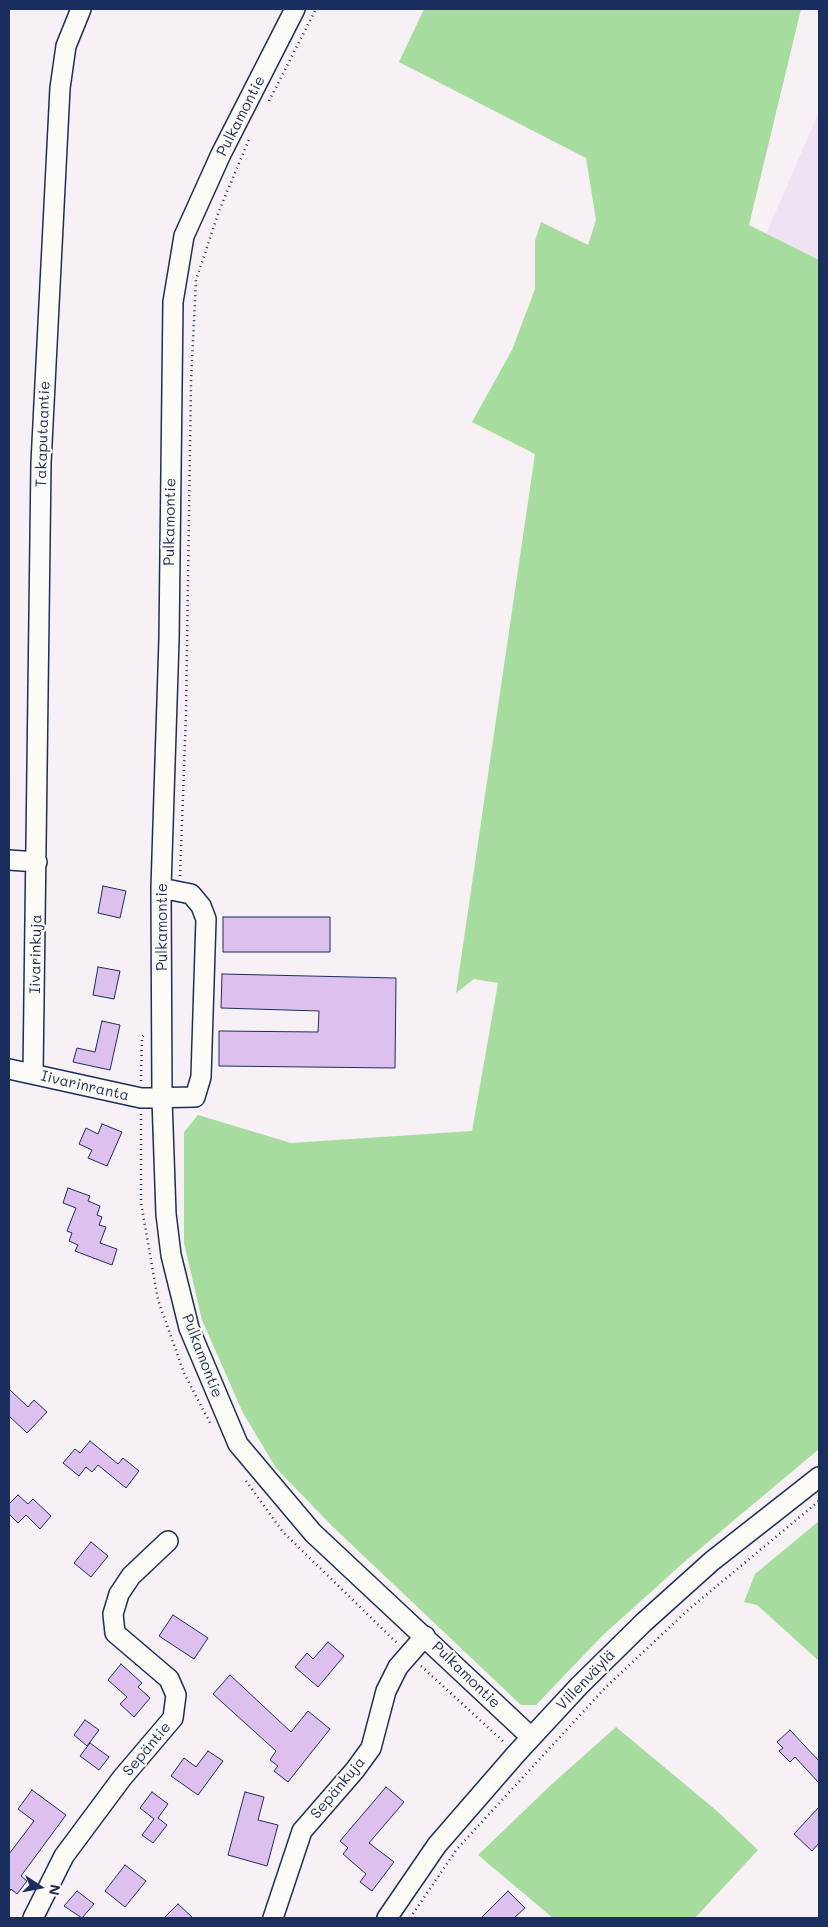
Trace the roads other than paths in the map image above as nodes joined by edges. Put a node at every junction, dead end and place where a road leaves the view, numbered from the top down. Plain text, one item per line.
1 (81, 9) edge
2 (295, 9) edge
3 (9, 860) edge
4 (37, 862) junction
5 (161, 888) junction
6 (9, 1069) edge
7 (33, 1074) junction
8 (162, 1099) junction
9 (819, 1477) edge
10 (168, 1541) dead end
11 (425, 1636) junction
12 (531, 1737) junction
13 (33, 1918) edge
14 (273, 1918) edge
15 (387, 1918) edge

1 - 4 street, Takaputaantie
2 - 5 street, Pulkamontie
3 - 4 street
4 - 7 street, Iivarinkuja
5 - 8 street, Pulkamontie
5 - 8 street, Iivarinranta
6 - 7 street, Iivarinranta
7 - 8 street, Iivarinranta
8 - 11 street, Pulkamontie
9 - 12 street, Villenväylä
10 - 13 street, Sepäntie
11 - 12 street, Pulkamontie
11 - 14 street, Sepänkuja
12 - 15 street, Villenväylä

